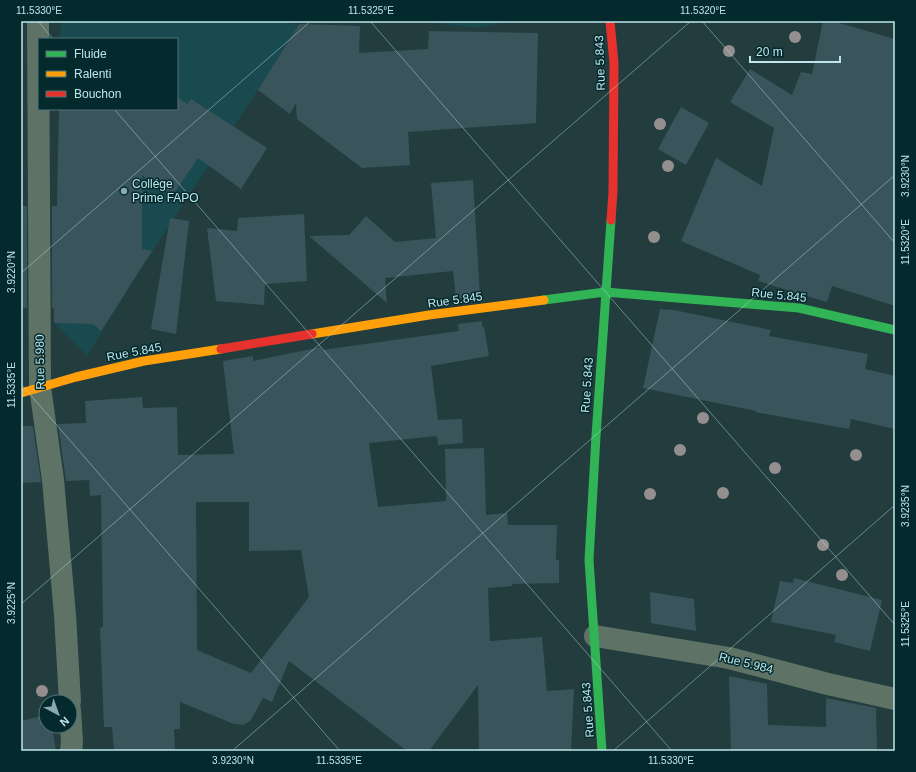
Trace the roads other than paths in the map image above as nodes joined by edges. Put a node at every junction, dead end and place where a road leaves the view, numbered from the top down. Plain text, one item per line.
1 (38, 21) edge
2 (610, 21) edge
3 (605, 292) junction
4 (895, 330) edge
5 (30, 390) edge
6 (595, 636) junction
7 (70, 694) edge
8 (895, 699) edge
9 (72, 734) edge
10 (71, 751) edge
11 (602, 751) edge

1 - 5 street, Rue 5.980
2 - 3 street, Rue 5.843
3 - 4 street, Rue 5.845
3 - 5 street, Rue 5.845
3 - 6 street, Rue 5.843
5 - 7 street, Rue 5.980
6 - 8 street, Rue 5.984
6 - 11 street, Rue 5.843
9 - 10 street

